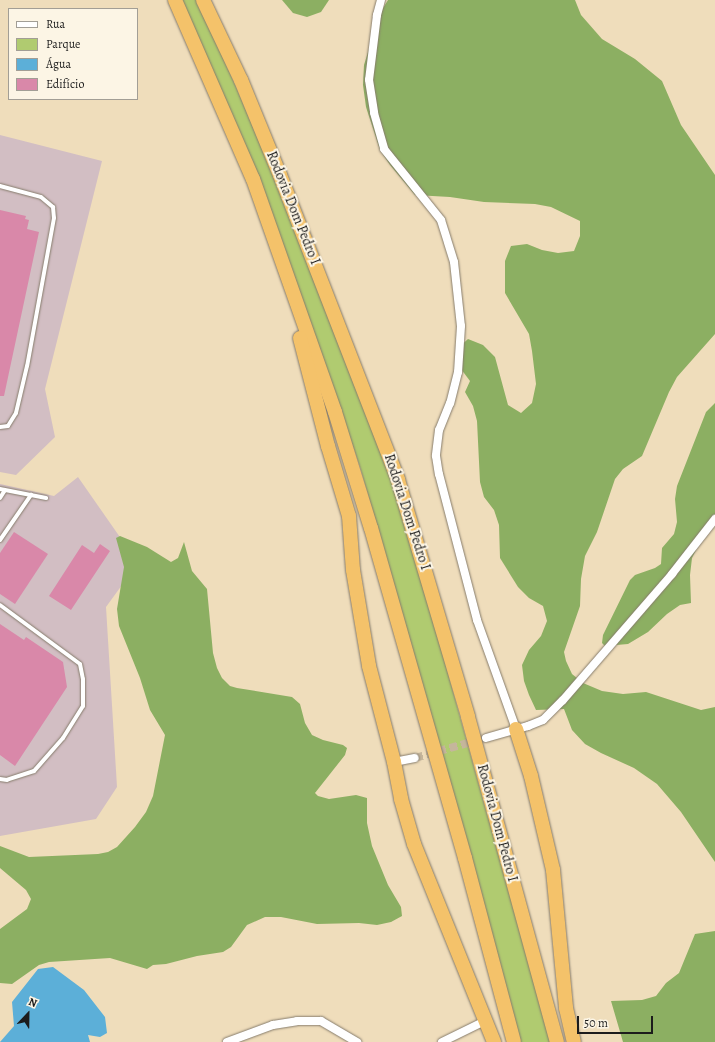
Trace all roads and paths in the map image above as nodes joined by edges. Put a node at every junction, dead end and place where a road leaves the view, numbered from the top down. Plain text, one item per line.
1 (175, 0) edge
2 (203, 0) edge
3 (381, 0) edge
4 (253, 179) junction
5 (0, 186) edge
6 (0, 427) edge
7 (0, 489) edge
8 (5, 490) junction
9 (31, 495) junction
10 (0, 498) edge
11 (46, 498) dead end
12 (715, 519) edge
13 (0, 540) edge
14 (0, 605) edge
15 (516, 730) junction
16 (486, 738) tunnel mouth
17 (415, 758) tunnel mouth
18 (394, 762) junction
19 (0, 779) edge
20 (487, 1020) junction
21 (228, 1042) edge
22 (357, 1042) edge
23 (442, 1042) edge
24 (494, 1042) edge
25 (514, 1042) edge
26 (557, 1042) edge
27 (574, 1042) edge

1 - 4 highway, Rodovia Dom Pedro I
2 - 26 highway, Rodovia Dom Pedro I
3 - 15 street
4 - 18 highway
4 - 25 highway, Rodovia Dom Pedro I
5 - 6 lane
7 - 8 lane
8 - 9 lane
8 - 10 lane
9 - 11 lane
9 - 13 lane
12 - 15 street
14 - 19 lane
15 - 16 street
15 - 27 highway
17 - 18 street
18 - 20 highway
20 - 23 street
20 - 24 highway
21 - 22 street

